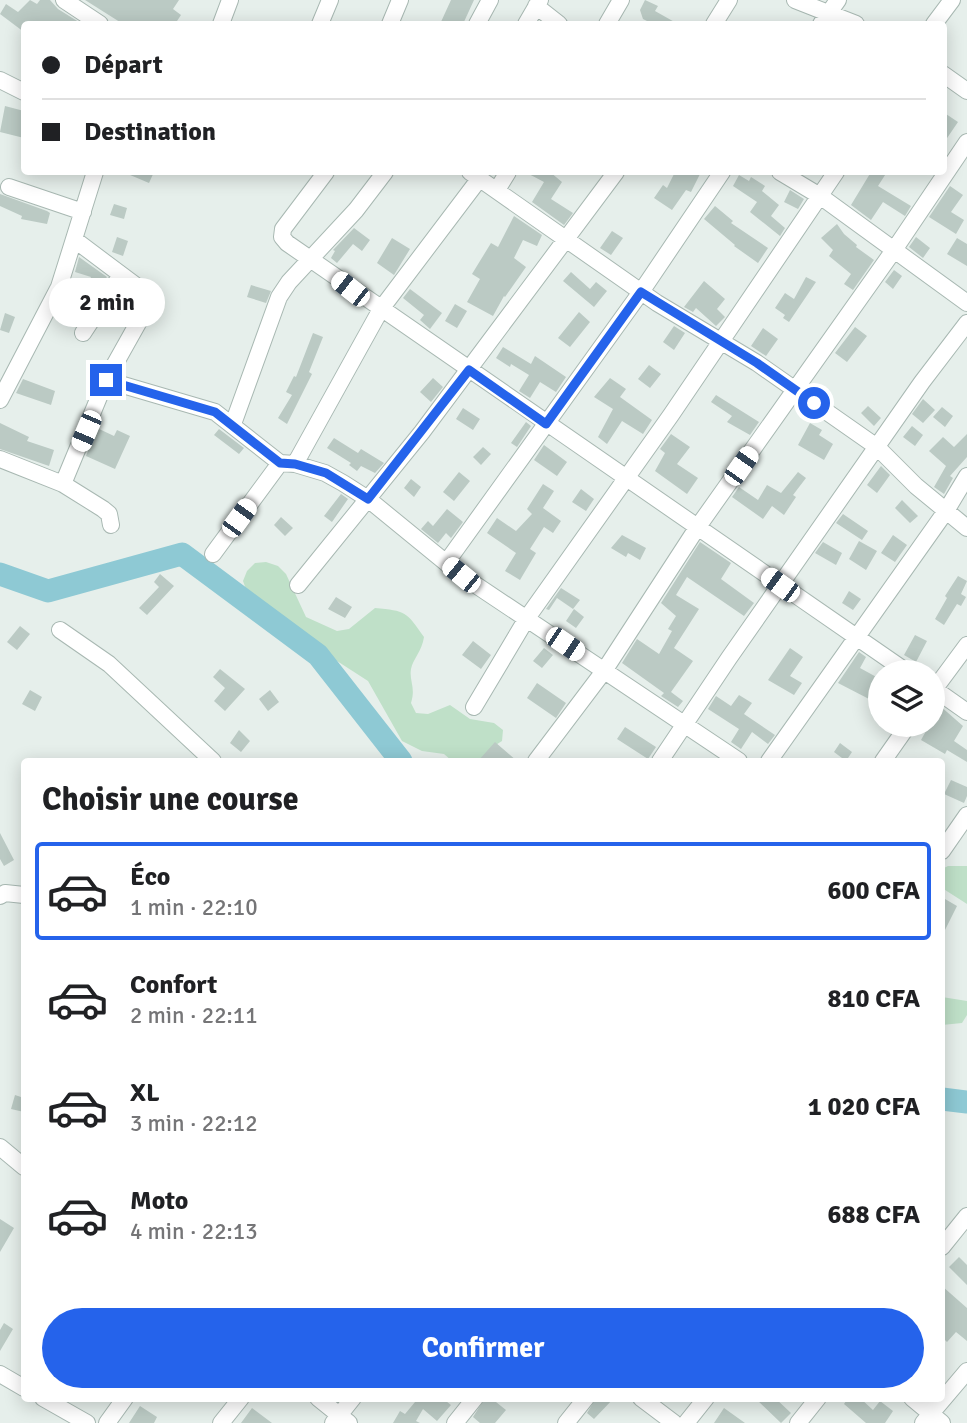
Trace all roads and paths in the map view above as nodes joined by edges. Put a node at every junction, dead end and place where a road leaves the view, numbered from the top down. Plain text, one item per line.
1 (64, 0) edge
2 (230, 0) edge
3 (330, 0) edge
4 (400, 0) edge
5 (490, 0) edge
6 (621, 0) edge
7 (729, 0) edge
8 (795, 0) edge
9 (838, 0) edge
10 (952, 0) edge
11 (538, 3) edge
12 (80, 10) junction
13 (825, 20) edge
14 (73, 21) edge
15 (96, 21) edge
16 (222, 21) edge
17 (321, 21) edge
18 (391, 21) edge
19 (479, 21) edge
20 (528, 21) edge
21 (556, 21) edge
22 (609, 21) edge
23 (716, 21) edge
24 (936, 21) edge
25 (947, 77) edge
26 (0, 80) edge
27 (21, 90) edge
28 (967, 91) edge
29 (967, 142) edge
30 (947, 172) edge
31 (94, 175) edge
32 (324, 175) edge
33 (383, 175) edge
34 (475, 175) edge
35 (506, 175) edge
36 (614, 175) edge
37 (720, 175) edge
38 (785, 175) edge
39 (834, 175) edge
40 (945, 175) edge
41 (9, 187) dead end
42 (497, 190) junction
43 (820, 195) junction
44 (83, 212) junction
45 (567, 239) junction
46 (75, 240) junction
47 (894, 250) junction
48 (312, 260) junction
49 (121, 275) junction
50 (641, 292) junction
51 (967, 303) edge
52 (381, 309) junction
53 (967, 323) edge
54 (83, 333) dead end
55 (722, 341) junction
56 (469, 370) junction
57 (106, 380) junction
58 (794, 389) junction
59 (0, 400) edge
60 (233, 424) junction
61 (546, 424) junction
62 (877, 447) junction
63 (0, 459) edge
64 (287, 464) junction
65 (967, 476) edge
66 (626, 480) junction
67 (63, 484) junction
68 (368, 499) junction
69 (946, 511) junction
70 (111, 525) dead end
71 (697, 528) junction
72 (967, 528) edge
73 (213, 554) dead end
74 (446, 563) junction
75 (298, 585) dead end
76 (780, 585) junction
77 (527, 618) junction
78 (60, 630) dead end
79 (855, 637) junction
80 (967, 645) edge
81 (889, 660) edge
82 (604, 671) junction
83 (945, 674) edge
84 (945, 698) edge
85 (474, 707) dead end
86 (967, 712) edge
87 (684, 724) junction
88 (900, 737) edge
89 (210, 758) edge
90 (538, 758) edge
91 (662, 758) edge
92 (735, 758) edge
93 (771, 758) edge
94 (885, 758) edge
95 (967, 815) edge
96 (945, 848) edge
97 (21, 895) edge
98 (0, 896) edge
99 (0, 1147) edge
100 (21, 1164) edge
101 (967, 1216) edge
102 (945, 1243) edge
103 (967, 1371) edge
104 (0, 1374) edge
105 (21, 1386) edge
106 (50, 1402) edge
107 (122, 1402) edge
108 (237, 1402) edge
109 (322, 1402) edge
110 (351, 1402) edge
111 (472, 1402) edge
112 (583, 1402) edge
113 (646, 1402) edge
114 (703, 1402) edge
115 (815, 1402) edge
116 (916, 1402) edge
117 (945, 1402) edge
118 (945, 1402) edge
119 (341, 1420) edge
120 (932, 1420) edge
121 (87, 1423) edge
122 (107, 1423) edge
123 (221, 1423) edge
124 (455, 1423) edge
125 (566, 1423) edge
126 (674, 1423) edge
127 (686, 1423) edge
128 (798, 1423) edge

1 - 12 street
2 - 16 street
3 - 17 street
4 - 18 street
5 - 19 street
6 - 22 street
7 - 23 street
8 - 13 street
9 - 13 street
10 - 24 street
11 - 20 street
11 - 21 street
12 - 14 street
12 - 15 street
25 - 28 street
26 - 27 street
29 - 30 street
31 - 44 street
32 - 48 street
33 - 48 street
34 - 42 street
34 - 52 street
35 - 42 street
36 - 45 street
37 - 50 street
38 - 43 street
39 - 43 street
40 - 47 street
41 - 44 street
42 - 45 street
43 - 47 street
43 - 55 street
44 - 46 street
45 - 50 street
45 - 56 street
46 - 49 street
46 - 59 street
47 - 51 street
47 - 58 street
48 - 52 street
48 - 60 street
49 - 54 street
49 - 57 street
50 - 55 street
50 - 61 street
52 - 56 street
52 - 64 street
53 - 62 street
55 - 58 street
55 - 66 street
56 - 61 street
56 - 68 street
57 - 60 street
57 - 67 street
58 - 62 street
58 - 71 street
60 - 64 street
61 - 66 street
61 - 74 street
62 - 69 street
62 - 76 street
63 - 67 street
64 - 68 street
64 - 73 street
65 - 69 street
66 - 71 street
66 - 77 street
67 - 70 street
68 - 74 street
68 - 75 street
69 - 72 street
69 - 79 street
71 - 76 street
71 - 82 street
74 - 77 street
76 - 79 street
76 - 87 street
77 - 82 street
77 - 85 street
78 - 89 street
79 - 81 street
79 - 93 street
80 - 83 street
82 - 87 street
82 - 90 street
84 - 86 street
87 - 91 street
87 - 92 street
88 - 94 street
95 - 96 street
97 - 98 street
99 - 100 street
101 - 102 street
103 - 118 street
104 - 105 street
106 - 121 street
107 - 122 street
108 - 123 street
109 - 119 street
110 - 119 street
111 - 124 street
112 - 125 street
113 - 126 street
114 - 127 street
115 - 128 street
116 - 120 street
117 - 120 street

